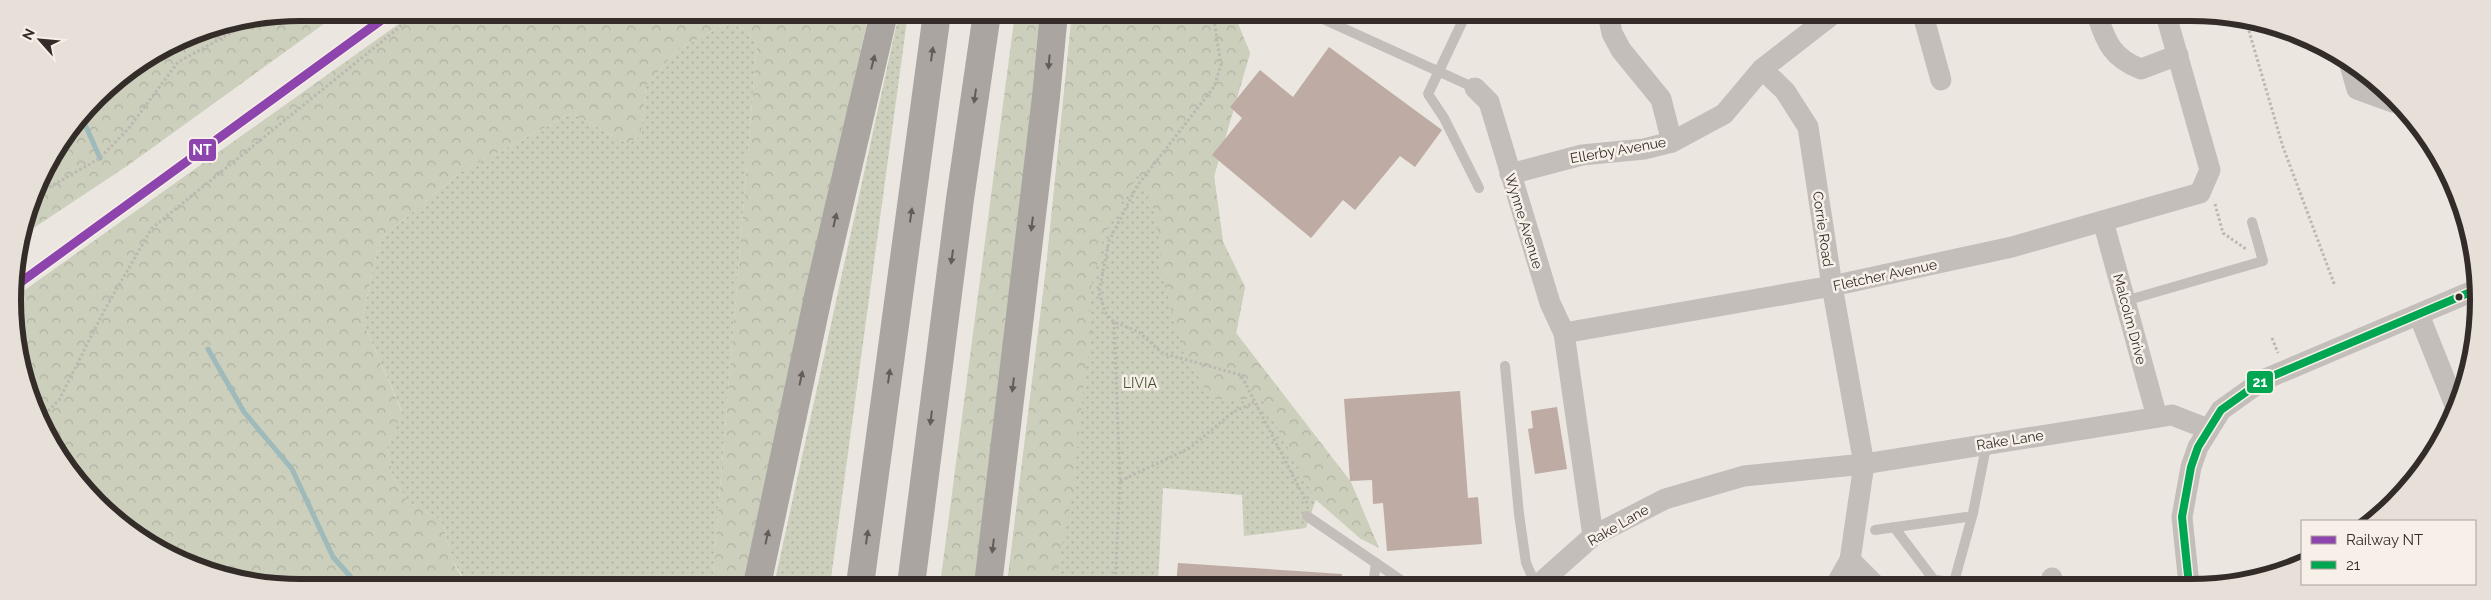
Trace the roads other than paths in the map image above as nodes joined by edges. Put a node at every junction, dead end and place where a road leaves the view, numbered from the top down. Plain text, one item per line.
1 (882, 21) edge
2 (936, 21) edge
3 (986, 21) edge
4 (1053, 21) edge
5 (1327, 21) edge
6 (1462, 21) edge
7 (1609, 21) edge
8 (1823, 21) edge
9 (1925, 21) edge
10 (2099, 21) edge
11 (2168, 21) edge
12 (2178, 55) junction
13 (1762, 69) junction
14 (1437, 72) junction
15 (2352, 73) edge
16 (1941, 80) dead end
17 (1475, 88) joint
18 (2384, 99) edge
19 (1672, 142) junction
20 (1510, 174) junction
21 (1479, 188) dead end
22 (2103, 221) junction
23 (2252, 222) dead end
24 (1832, 286) junction
25 (2470, 293) edge
26 (2125, 300) junction
27 (2419, 315) junction
28 (1564, 332) junction
29 (1505, 366) dead end
30 (2452, 398) edge
31 (2157, 417) junction
32 (2208, 429) junction
33 (1984, 445) junction
34 (1864, 464) junction
35 (1310, 518) road end
36 (1971, 519) junction
37 (1894, 527) junction
38 (1875, 530) dead end
39 (1593, 536) junction
40 (1850, 560) junction
41 (1376, 563) junction
42 (758, 579) edge
43 (861, 579) edge
44 (911, 579) edge
45 (989, 579) edge
46 (1373, 579) edge
47 (1399, 579) edge
48 (1534, 579) edge
49 (1544, 579) edge
50 (1839, 579) edge
51 (1869, 579) edge
52 (1934, 579) edge
53 (1955, 579) edge
54 (2188, 579) edge

42 -> 1 highway
43 -> 2 highway
3 -> 44 highway
4 -> 45 highway
5 - 14 lane, Wynne Avenue
6 - 14 lane
7 - 19 street
8 - 13 street, Ellerby Avenue
9 - 16 street
10 - 12 street
11 - 12 street
12 - 22 street, Fletcher Avenue
13 - 19 street, Ellerby Avenue
13 - 24 street, Corrie Road
14 - 17 lane, Wynne Avenue
14 - 21 lane
15 - 18 street
17 - 20 street, Wynne Avenue
19 - 20 street, Ellerby Avenue
20 - 28 street, Wynne Avenue
22 - 24 street, Fletcher Avenue
22 - 26 street, Malcolm Drive
23 - 26 lane
24 - 28 street, Fletcher Avenue
24 - 34 street, Corrie Road
25 - 27 street
26 - 31 street, Malcolm Drive
27 - 30 street
27 - 32 street
28 - 39 street, Wynne Avenue
29 - 48 lane
31 - 32 street, Rake Lane
31 - 33 street, Rake Lane
32 - 54 street
33 - 34 street, Rake Lane
33 - 36 lane
34 - 39 street, Rake Lane
34 - 40 street, Corrie Road
35 - 41 lane
36 - 37 lane
36 - 53 lane
37 - 38 lane
37 - 52 lane
39 - 49 street, Rake Lane
40 - 50 street
40 - 51 street
41 - 46 lane
41 - 47 lane

